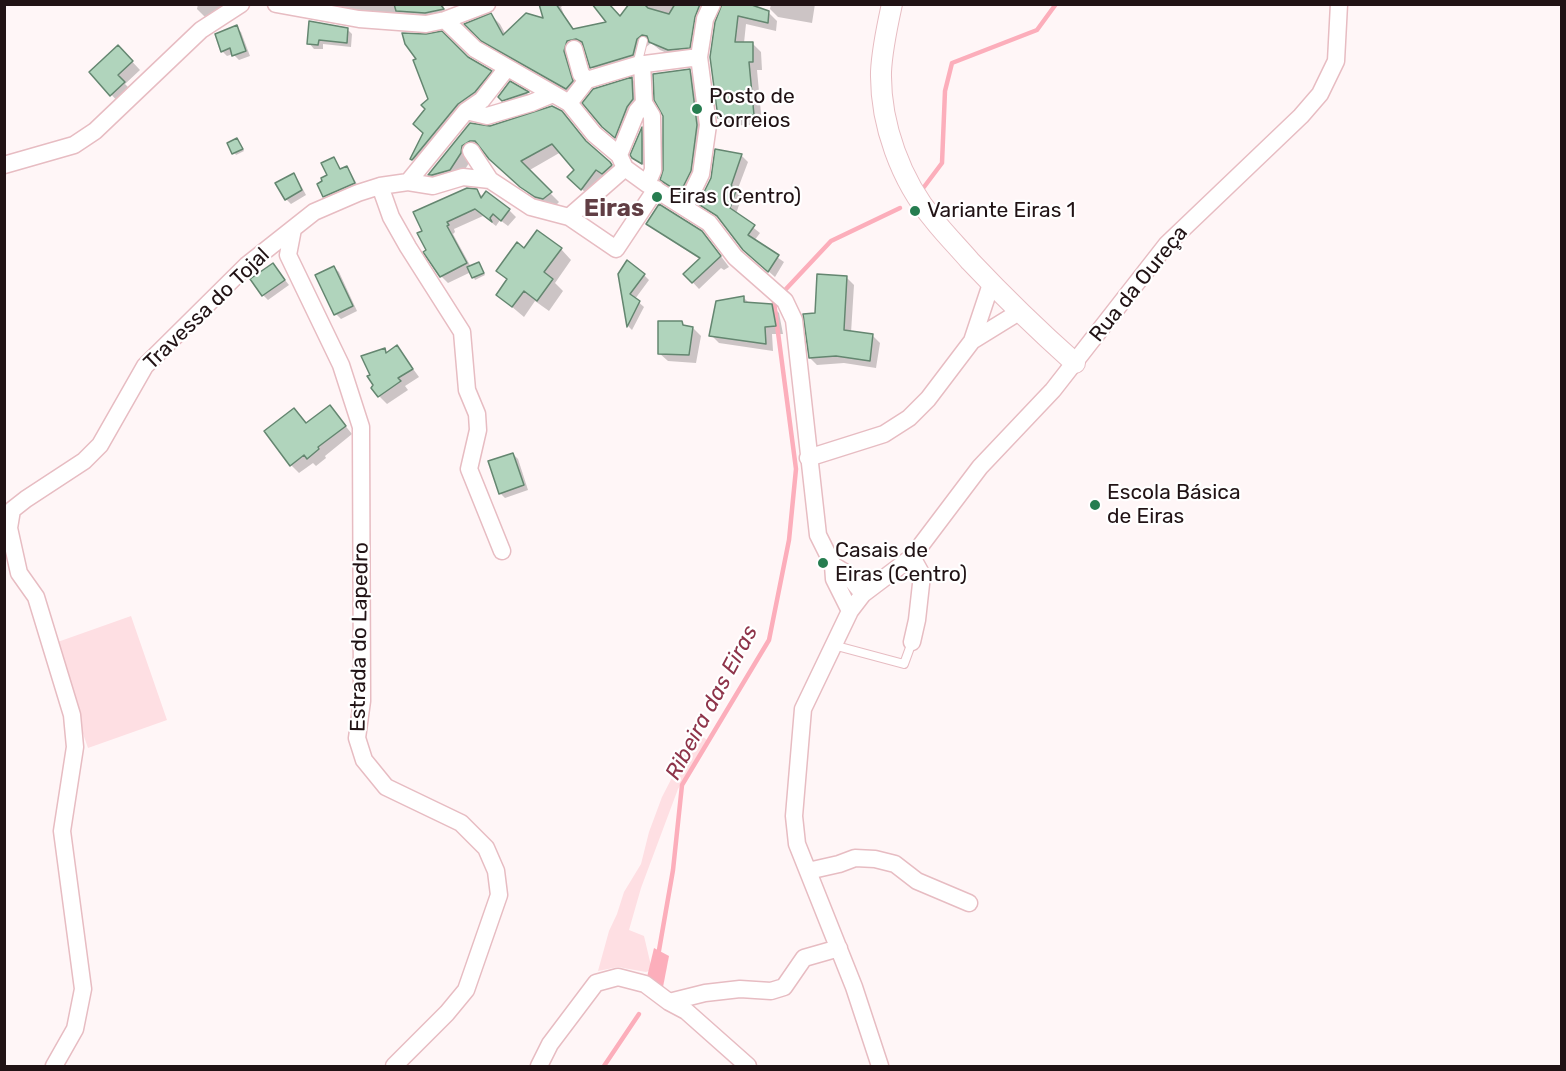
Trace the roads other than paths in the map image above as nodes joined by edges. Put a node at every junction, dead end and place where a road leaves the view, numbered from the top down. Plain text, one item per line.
1 (241, 4) edge
2 (276, 4) edge
3 (487, 4) edge
4 (711, 4) edge
5 (892, 4) edge
6 (1340, 4) edge
7 (445, 20) junction
8 (643, 41) dead end
9 (574, 49) dead end
10 (699, 57) junction
11 (640, 64) junction
12 (507, 68) junction
13 (587, 80) junction
14 (553, 93) junction
15 (569, 103) junction
16 (644, 103) junction
17 (466, 111) junction
18 (471, 151) dead end
19 (622, 162) junction
20 (4, 165) edge
21 (490, 180) junction
22 (408, 182) junction
23 (380, 186) junction
24 (651, 187) junction
25 (686, 207) junction
26 (569, 217) junction
27 (293, 229) junction
28 (992, 284) junction
29 (1018, 312) junction
30 (972, 341) junction
31 (1075, 363) junction
32 (808, 458) junction
33 (502, 551) dead end
34 (912, 557) junction
35 (833, 565) junction
36 (863, 594) junction
37 (850, 611) junction
38 (912, 642) joint
39 (833, 645) junction
40 (808, 871) junction
41 (969, 903) dead end
42 (839, 948) junction
43 (669, 1002) junction
44 (54, 1066) edge
45 (394, 1066) edge
46 (539, 1066) edge
47 (748, 1066) edge
48 (880, 1066) edge

1 - 20 street
2 - 7 street
3 - 7 street
4 - 10 street
5 - 28 street
6 - 31 street, Rua da Oureça
7 - 12 street
8 - 11 lane
9 - 13 street
10 - 11 street
10 - 25 street
11 - 13 street
11 - 16 street
12 - 14 street
12 - 17 street
13 - 15 street
14 - 15 street
14 - 17 street
15 - 19 street
16 - 19 street
16 - 24 street
17 - 22 street
18 - 21 street
19 - 24 street
19 - 26 street
21 - 22 street, Travessa do Tojal
21 - 26 street
22 - 23 street, Travessa do Tojal
23 - 27 street, Travessa do Tojal
23 - 33 street
24 - 25 street
24 - 26 street
25 - 32 street
27 - 44 street, Travessa do Tojal
27 - 45 street, Estrada do Lapedro
28 - 29 street
28 - 30 street
29 - 30 street
29 - 31 street
30 - 32 street
31 - 34 street, Rua da Oureça
32 - 35 street
34 - 36 street, Rua da Oureça
34 - 38 street
35 - 36 street
35 - 37 street
36 - 37 street, Rua da Oureça
37 - 39 street, Rua da Oureça
38 - 39 lane
39 - 40 street, Rua da Oureça
40 - 41 street
40 - 42 street, Rua da Oureça
42 - 43 street
42 - 48 street, Rua da Oureça
43 - 46 street
43 - 47 street

